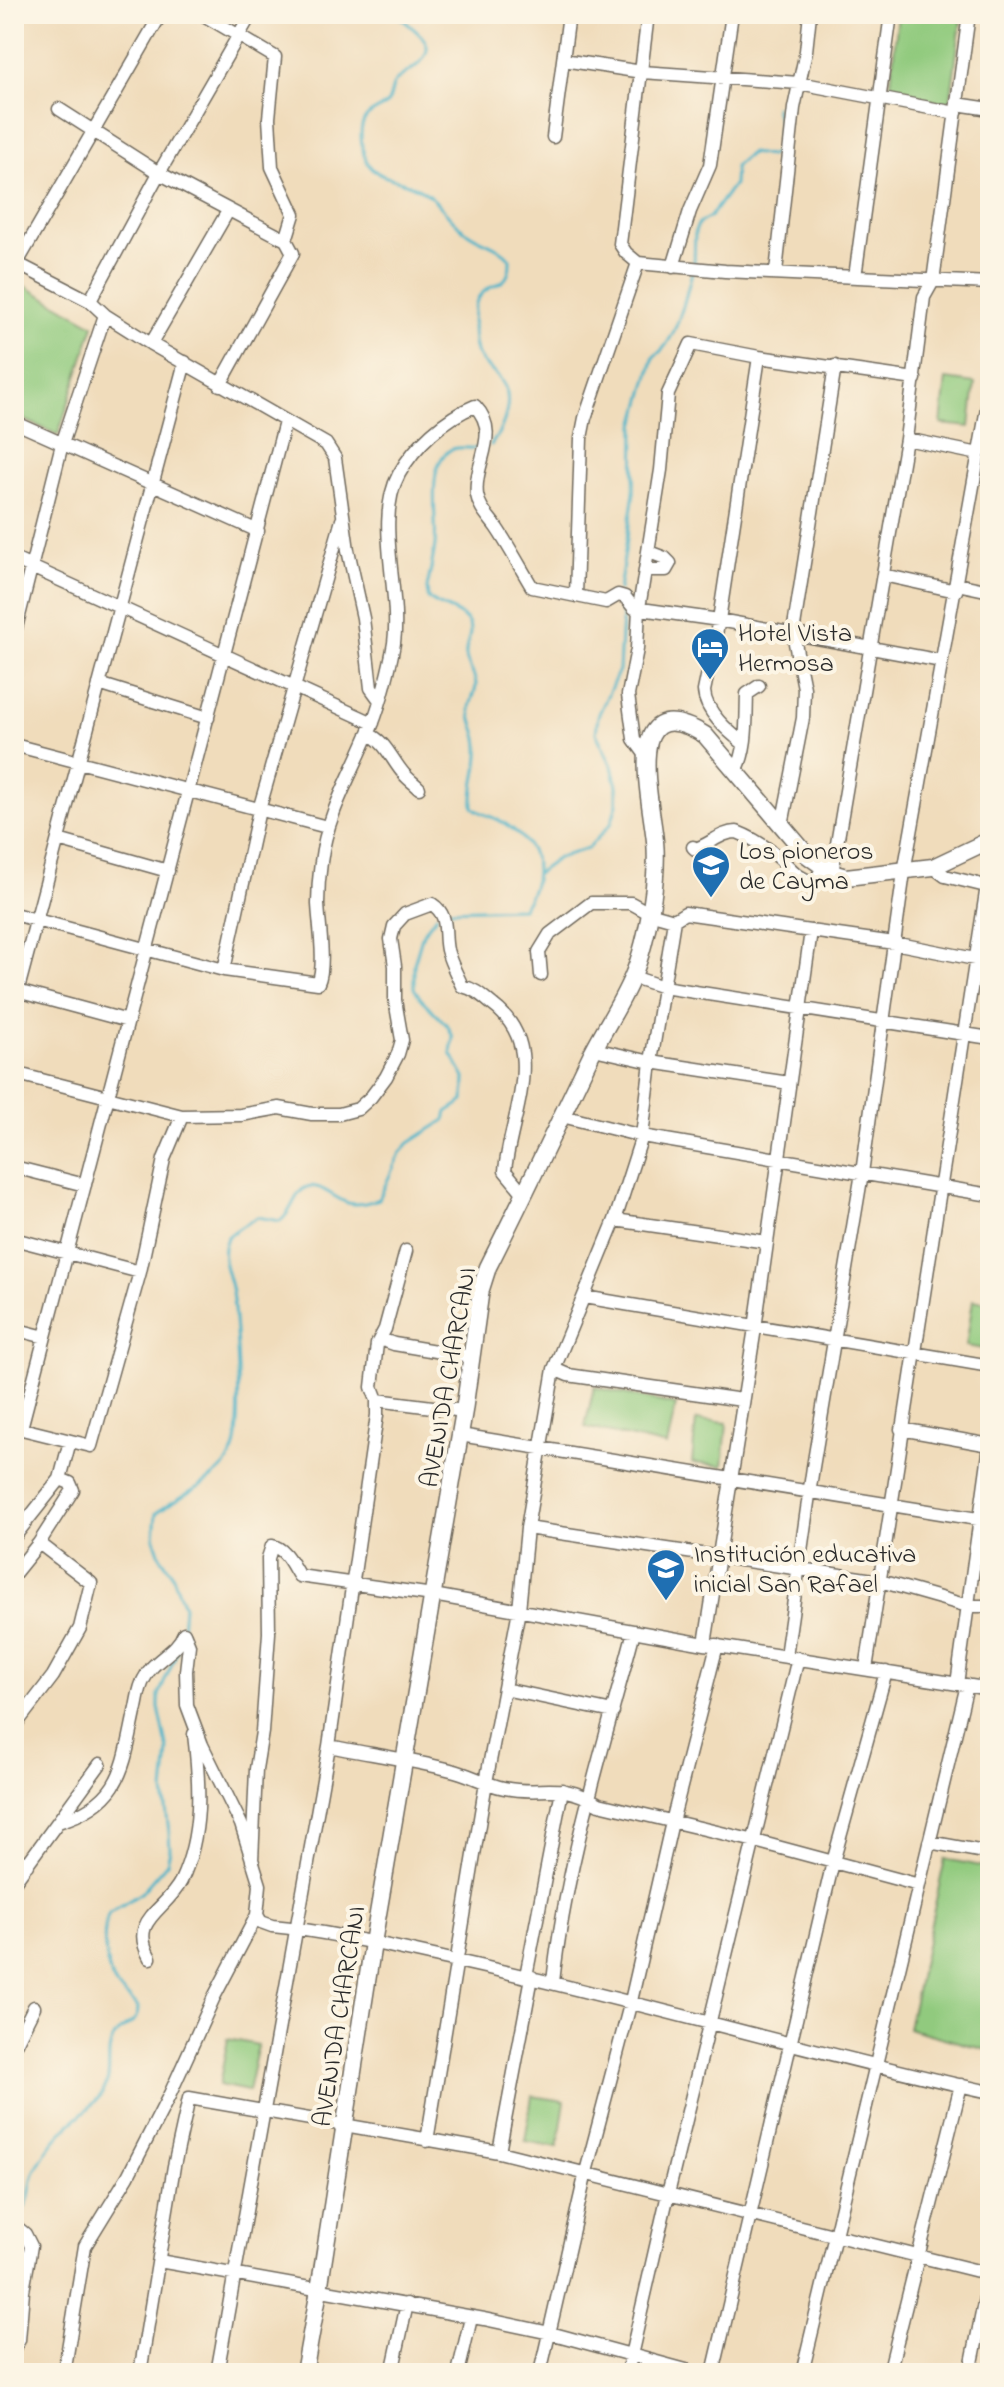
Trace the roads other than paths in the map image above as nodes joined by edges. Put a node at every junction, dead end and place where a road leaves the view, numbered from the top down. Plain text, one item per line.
1 (161, 14) edge
2 (202, 14) edge
3 (251, 14) edge
4 (569, 14) edge
5 (648, 14) edge
6 (732, 14) edge
7 (810, 14) edge
8 (891, 14) edge
9 (969, 14) edge
10 (239, 35) junction
11 (563, 60) junction
12 (642, 72) junction
13 (724, 76) junction
14 (799, 83) junction
15 (881, 97) junction
16 (59, 109) dead end
17 (956, 109) junction
18 (990, 109) edge
19 (91, 131) junction
20 (553, 137) dead end
21 (159, 173) junction
22 (228, 211) junction
23 (286, 240) junction
24 (638, 263) junction
25 (15, 266) edge
26 (673, 267) junction
27 (776, 272) junction
28 (855, 277) junction
29 (933, 281) junction
30 (990, 283) edge
31 (90, 301) junction
32 (105, 315) junction
33 (151, 344) junction
34 (759, 357) junction
35 (185, 362) junction
36 (835, 366) junction
37 (915, 379) junction
38 (220, 385) junction
39 (990, 391) edge
40 (14, 422) edge
41 (285, 422) junction
42 (906, 439) junction
43 (62, 444) junction
44 (979, 454) junction
45 (152, 484) junction
46 (344, 512) junction
47 (258, 531) junction
48 (649, 552) junction
49 (14, 559) edge
50 (31, 566) junction
51 (645, 570) junction
52 (883, 575) junction
53 (956, 587) junction
54 (990, 591) edge
55 (576, 596) junction
56 (120, 607) junction
57 (639, 608) junction
58 (719, 620) junction
59 (793, 633) junction
60 (14, 636) edge
61 (871, 648) junction
62 (225, 655) junction
63 (942, 661) junction
64 (99, 684) junction
65 (294, 686) junction
66 (759, 686) dead end
67 (379, 699) junction
68 (208, 718) junction
69 (371, 728) junction
70 (744, 744) junction
71 (14, 745) edge
72 (645, 754) junction
73 (78, 762) junction
74 (736, 771) junction
75 (419, 788) dead end
76 (189, 791) junction
77 (259, 810) junction
78 (782, 825) junction
79 (327, 827) junction
80 (58, 840) junction
81 (990, 840) edge
82 (800, 846) junction
83 (693, 847) dead end
84 (777, 856) junction
85 (933, 867) junction
86 (828, 870) junction
87 (168, 871) junction
88 (904, 872) junction
89 (988, 886) edge
90 (649, 913) junction
91 (14, 914) edge
92 (36, 920) junction
93 (674, 920) junction
94 (811, 931) junction
95 (894, 943) junction
96 (147, 950) junction
97 (975, 959) junction
98 (990, 962) edge
99 (224, 970) junction
100 (541, 975) dead end
101 (633, 977) junction
102 (663, 987) junction
103 (16, 997) edge
104 (800, 1008) junction
105 (884, 1020) junction
106 (128, 1021) junction
107 (965, 1033) junction
108 (990, 1038) edge
109 (594, 1049) junction
110 (651, 1062) junction
111 (14, 1073) edge
112 (789, 1083) junction
113 (108, 1097) junction
114 (182, 1116) junction
115 (562, 1116) junction
116 (642, 1136) junction
117 (778, 1159) junction
118 (14, 1167) edge
119 (862, 1173) junction
120 (85, 1185) junction
121 (942, 1185) junction
122 (525, 1195) junction
123 (990, 1195) edge
124 (615, 1220) junction
125 (14, 1239) edge
126 (767, 1242) junction
127 (406, 1251) dead end
128 (67, 1254) junction
129 (140, 1272) junction
130 (584, 1297) junction
131 (755, 1328) junction
132 (14, 1329) edge
133 (45, 1337) junction
134 (380, 1339) junction
135 (834, 1340) junction
136 (913, 1354) junction
137 (471, 1357) junction
138 (990, 1366) edge
139 (554, 1369) junction
140 (377, 1400) junction
141 (742, 1400) junction
142 (464, 1411) junction
143 (17, 1427) edge
144 (901, 1429) junction
145 (460, 1435) junction
146 (70, 1441) junction
147 (990, 1445) edge
148 (540, 1449) junction
149 (60, 1479) junction
150 (730, 1480) junction
151 (809, 1493) junction
152 (890, 1504) junction
153 (985, 1520) edge
154 (527, 1528) junction
155 (14, 1537) edge
156 (39, 1543) junction
157 (719, 1558) junction
158 (798, 1570) junction
159 (14, 1574) edge
160 (880, 1581) junction
161 (351, 1582) junction
162 (433, 1595) junction
163 (968, 1606) junction
164 (990, 1606) edge
165 (519, 1610) junction
166 (634, 1631) junction
167 (711, 1645) junction
168 (792, 1657) junction
169 (866, 1669) junction
170 (886, 1672) junction
171 (962, 1684) junction
172 (504, 1689) junction
173 (990, 1689) edge
174 (613, 1712) junction
175 (192, 1719) junction
176 (14, 1727) edge
177 (329, 1746) junction
178 (404, 1762) junction
179 (100, 1764) dead end
180 (486, 1782) junction
181 (562, 1790) junction
182 (590, 1798) junction
183 (58, 1822) junction
184 (672, 1822) junction
185 (755, 1841) junction
186 (929, 1842) junction
187 (990, 1853) edge
188 (14, 1856) edge
189 (252, 1861) junction
190 (833, 1862) junction
191 (27, 1865) junction
192 (14, 1882) edge
193 (919, 1885) junction
194 (257, 1915) junction
195 (295, 1928) junction
196 (373, 1943) junction
197 (150, 1958) dead end
198 (457, 1961) junction
199 (529, 1976) junction
200 (553, 1982) junction
201 (631, 2001) junction
202 (34, 2007) dead end
203 (711, 2024) junction
204 (791, 2046) junction
205 (14, 2047) edge
206 (875, 2065) junction
207 (961, 2085) junction
208 (990, 2092) edge
209 (263, 2109) junction
210 (345, 2123) junction
211 (427, 2141) junction
212 (499, 2152) junction
213 (586, 2172) junction
214 (668, 2194) junction
215 (749, 2214) junction
216 (17, 2227) edge
217 (835, 2237) junction
218 (919, 2256) junction
219 (159, 2261) junction
220 (990, 2273) edge
221 (235, 2275) junction
222 (319, 2290) junction
223 (407, 2304) junction
224 (471, 2318) junction
225 (550, 2333) junction
226 (14, 2348) edge
227 (632, 2355) junction
228 (64, 2373) edge
229 (140, 2373) edge
230 (217, 2373) edge
231 (304, 2373) edge
232 (392, 2373) edge
233 (458, 2373) edge
234 (540, 2373) edge
235 (627, 2373) edge
236 (697, 2373) edge
237 (713, 2373) edge
238 (802, 2373) edge
239 (889, 2373) edge
240 (970, 2373) edge

1 - 19 street
2 - 10 street
3 - 10 street
4 - 11 street
5 - 12 street
6 - 13 street
7 - 14 street
8 - 15 street
9 - 17 street
10 - 21 street
10 - 23 street
11 - 12 street
11 - 20 street
12 - 13 street
12 - 24 street
13 - 14 street
13 - 26 street
14 - 15 street
14 - 27 street
15 - 17 street
15 - 28 street
16 - 19 street
17 - 18 street
17 - 29 street
19 - 21 street
19 - 25 street
21 - 22 street
21 - 31 street
22 - 23 street
22 - 33 street
23 - 38 street
24 - 26 street
24 - 55 street
25 - 31 street
26 - 27 street
27 - 28 street
28 - 29 street
29 - 30 street
29 - 37 street
31 - 32 street
32 - 33 street
32 - 43 street
33 - 35 street
34 - 36 street
34 - 48 street
34 - 58 street
35 - 38 street
35 - 45 street
36 - 37 street
36 - 59 street
37 - 42 street
38 - 41 street
39 - 44 street
40 - 43 street
41 - 46 street
41 - 47 street
42 - 44 street
42 - 52 street
43 - 45 street
43 - 50 street
44 - 53 street
45 - 47 street
45 - 56 street
46 - 65 street
46 - 67 street
47 - 62 street
48 - 51 street
48 - 51 street
49 - 50 street
50 - 56 street
50 - 60 street
51 - 57 street
52 - 53 street
52 - 61 street
53 - 54 street
53 - 63 street
55 - 57 street
55 - 67 street
56 - 62 street
56 - 64 street
57 - 58 street
57 - 72 street
58 - 59 street
58 - 70 street
59 - 61 street
59 - 78 street
61 - 63 street
61 - 86 street
62 - 65 street
62 - 68 street
63 - 88 street
64 - 68 street
64 - 73 street
65 - 69 street
65 - 77 street
66 - 70 street
67 - 69 street
68 - 76 street
69 - 75 street
69 - 79 street
70 - 74 street
71 - 73 street
72 - 74 main road
72 - 90 main road, AVENIDA CHARCANI
73 - 76 street
73 - 80 street
74 - 78 main road
76 - 77 street
76 - 87 street
77 - 79 street
77 - 99 street
78 - 82 main road
79 - 99 street
80 - 87 street
80 - 92 street
81 - 85 main road
82 - 84 street
82 - 86 main road
83 - 84 street
84 - 86 street
85 - 88 main road
85 - 89 street
86 - 88 main road
87 - 96 street
88 - 95 street
89 - 97 street
90 - 93 street
90 - 100 street
90 - 101 main road, AVENIDA CHARCANI
91 - 92 street
92 - 96 street
92 - 103 street
93 - 94 street
93 - 102 street
94 - 95 street
94 - 104 street
95 - 97 street
95 - 105 street
96 - 99 street
96 - 106 street
97 - 98 street
97 - 107 street
101 - 102 street
101 - 109 main road, AVENIDA CHARCANI
102 - 104 street
102 - 110 street
103 - 106 street
104 - 105 street
104 - 112 street
105 - 107 street
105 - 119 street
106 - 113 street
107 - 108 street
107 - 121 street
109 - 110 street
109 - 115 main road, AVENIDA CHARCANI
110 - 112 street
110 - 116 street
111 - 113 street
112 - 117 street
113 - 114 street
113 - 120 street
114 - 122 street
114 - 129 street
115 - 116 street
115 - 122 main road, AVENIDA CHARCANI
116 - 117 street
116 - 124 street
117 - 119 street
117 - 126 street
118 - 120 street
119 - 121 street
119 - 135 street
120 - 128 street
121 - 123 street
121 - 136 street
122 - 137 main road, AVENIDA CHARCANI
124 - 126 street
124 - 130 street
125 - 128 street
126 - 131 street
127 - 134 street
128 - 129 street
128 - 133 street
129 - 146 street
130 - 131 street
130 - 139 street
131 - 135 street
131 - 141 street
132 - 133 street
133 - 143 street
134 - 137 street
134 - 140 street
135 - 136 street
135 - 151 street
136 - 138 street
136 - 144 street
137 - 142 main road, AVENIDA CHARCANI
139 - 141 street
139 - 148 street
140 - 142 street
140 - 161 street
141 - 150 street
142 - 145 main road, AVENIDA CHARCANI
143 - 146 street
144 - 147 street
144 - 152 street
145 - 148 street
145 - 162 main road, AVENIDA CHARCANI
146 - 149 street
147 - 153 street
148 - 150 street
148 - 154 street
149 - 155 street
149 - 156 street
150 - 151 street
150 - 157 street
151 - 152 street
151 - 158 street
152 - 153 street
152 - 160 street
153 - 163 street
154 - 157 street
154 - 165 street
156 - 159 street
156 - 176 street
157 - 158 street
157 - 167 street
158 - 160 street
158 - 168 street
160 - 163 street
160 - 169 street
161 - 162 street
161 - 177 street
161 - 189 street
162 - 165 street
162 - 178 main road, AVENIDA CHARCANI
163 - 164 street
163 - 171 street
165 - 166 street
165 - 172 street
166 - 167 street
166 - 174 street
167 - 168 street
167 - 184 street
168 - 169 street
168 - 185 street
169 - 170 street
170 - 171 street
170 - 190 street
171 - 173 street
171 - 186 street
172 - 174 street
172 - 180 street
174 - 182 street
175 - 183 street
175 - 189 street
175 - 197 street
177 - 178 street
177 - 195 street
178 - 180 street
178 - 196 main road, AVENIDA CHARCANI
179 - 183 street
180 - 181 street
180 - 198 street
181 - 182 street
181 - 199 street
182 - 184 street
182 - 200 street
183 - 191 street
184 - 185 street
184 - 201 street
185 - 190 street
185 - 203 street
186 - 187 street
186 - 193 street
188 - 191 street
189 - 194 street
190 - 193 street
190 - 204 street
191 - 192 street
193 - 206 street
194 - 195 street
194 - 228 street
195 - 196 street
195 - 209 street
196 - 198 street
196 - 210 main road, AVENIDA CHARCANI
198 - 199 street
198 - 211 street
199 - 200 street
199 - 212 street
200 - 201 street
201 - 203 street
201 - 213 street
202 - 205 street
203 - 204 street
203 - 214 street
204 - 206 street
204 - 215 street
206 - 207 street
206 - 217 street
207 - 208 street
207 - 218 street
209 - 210 street
209 - 219 street
209 - 221 street
210 - 211 street
210 - 222 main road, AVENIDA CHARCANI
211 - 212 street
212 - 213 street
213 - 214 street
213 - 225 street
214 - 215 street
214 - 227 street
215 - 217 street
215 - 237 street
216 - 226 street
217 - 218 street
217 - 238 street
218 - 220 street
218 - 239 street
219 - 221 street
219 - 229 street
220 - 240 street
221 - 222 street
221 - 230 street
222 - 223 street
222 - 231 main road, AVENIDA CHARCANI
223 - 224 street
223 - 232 street
224 - 225 street
224 - 233 street
225 - 227 street
225 - 234 street
227 - 235 street
227 - 236 street

